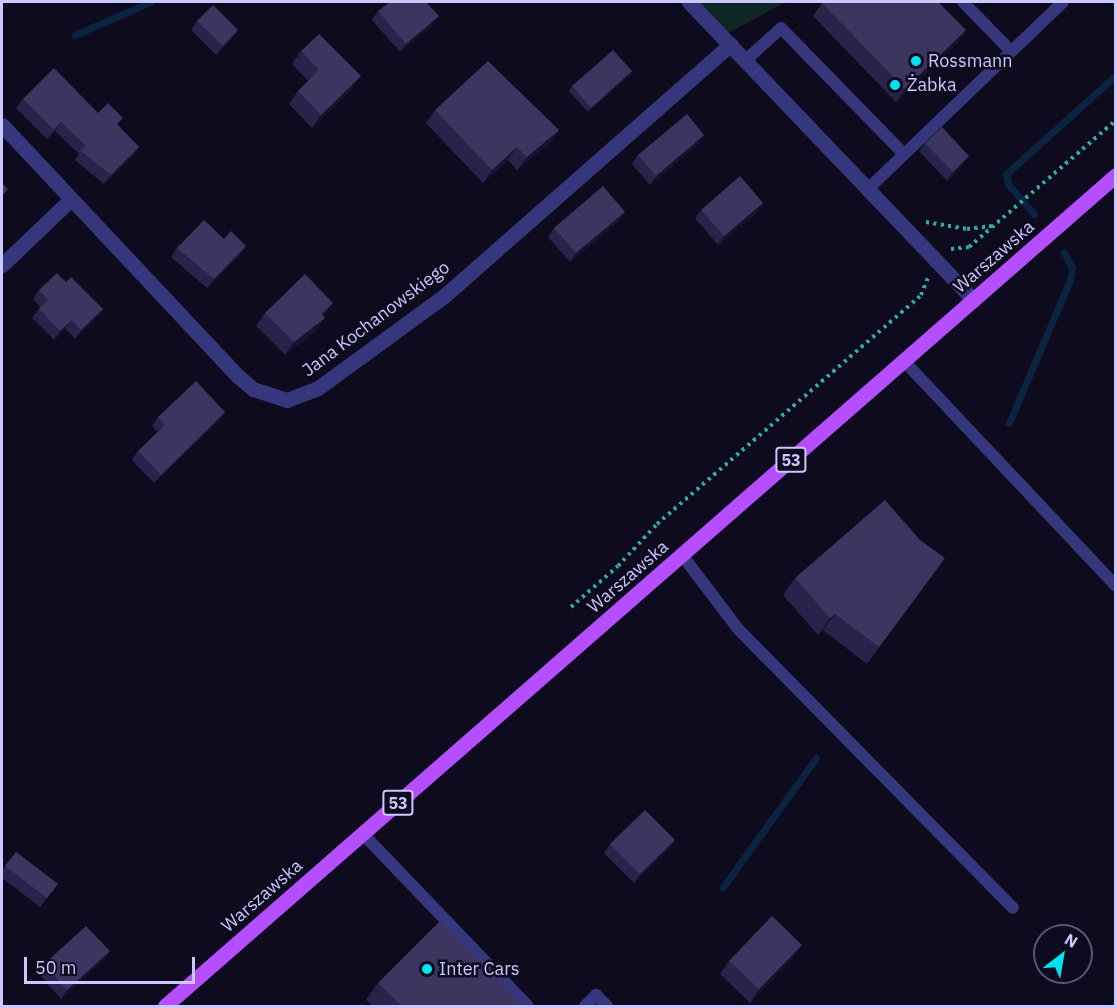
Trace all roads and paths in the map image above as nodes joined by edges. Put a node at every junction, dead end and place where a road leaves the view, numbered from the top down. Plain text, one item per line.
1 (689, 2) edge
2 (963, 2) edge
3 (1063, 2) edge
4 (731, 44) junction
5 (1011, 51) junction
6 (746, 60) junction
7 (1116, 120) edge
8 (2, 125) edge
9 (904, 154) junction
10 (1116, 175) edge
11 (868, 189) junction
12 (71, 199) junction
13 (1014, 208) dead end
14 (919, 220) dead end
15 (993, 226) dead end
16 (2, 265) edge
17 (926, 269) dead end
18 (974, 300) junction
19 (904, 361) junction
20 (682, 555) junction
21 (1116, 586) edge
22 (571, 608) dead end
23 (363, 834) junction
24 (1013, 908) dead end
25 (165, 1006) edge
26 (528, 1006) edge
27 (585, 1006) edge
28 (607, 1006) edge

1 - 4 street
2 - 5 lane
3 - 5 lane
4 - 6 street
4 - 12 street, Jana Kochanowskiego
5 - 9 lane
6 - 9 lane
6 - 11 street
7 - 13 path
8 - 12 street, Jana Kochanowskiego
9 - 11 lane
10 - 18 main road, Warszawska / 53
11 - 18 street
12 - 16 street
14 - 15 path
17 - 22 path
18 - 19 main road, Warszawska / 53
19 - 20 main road, Warszawska / 53
19 - 21 lane
20 - 23 main road, Warszawska / 53
20 - 24 lane
23 - 25 main road, Warszawska / 53
23 - 26 lane
27 - 28 lane

